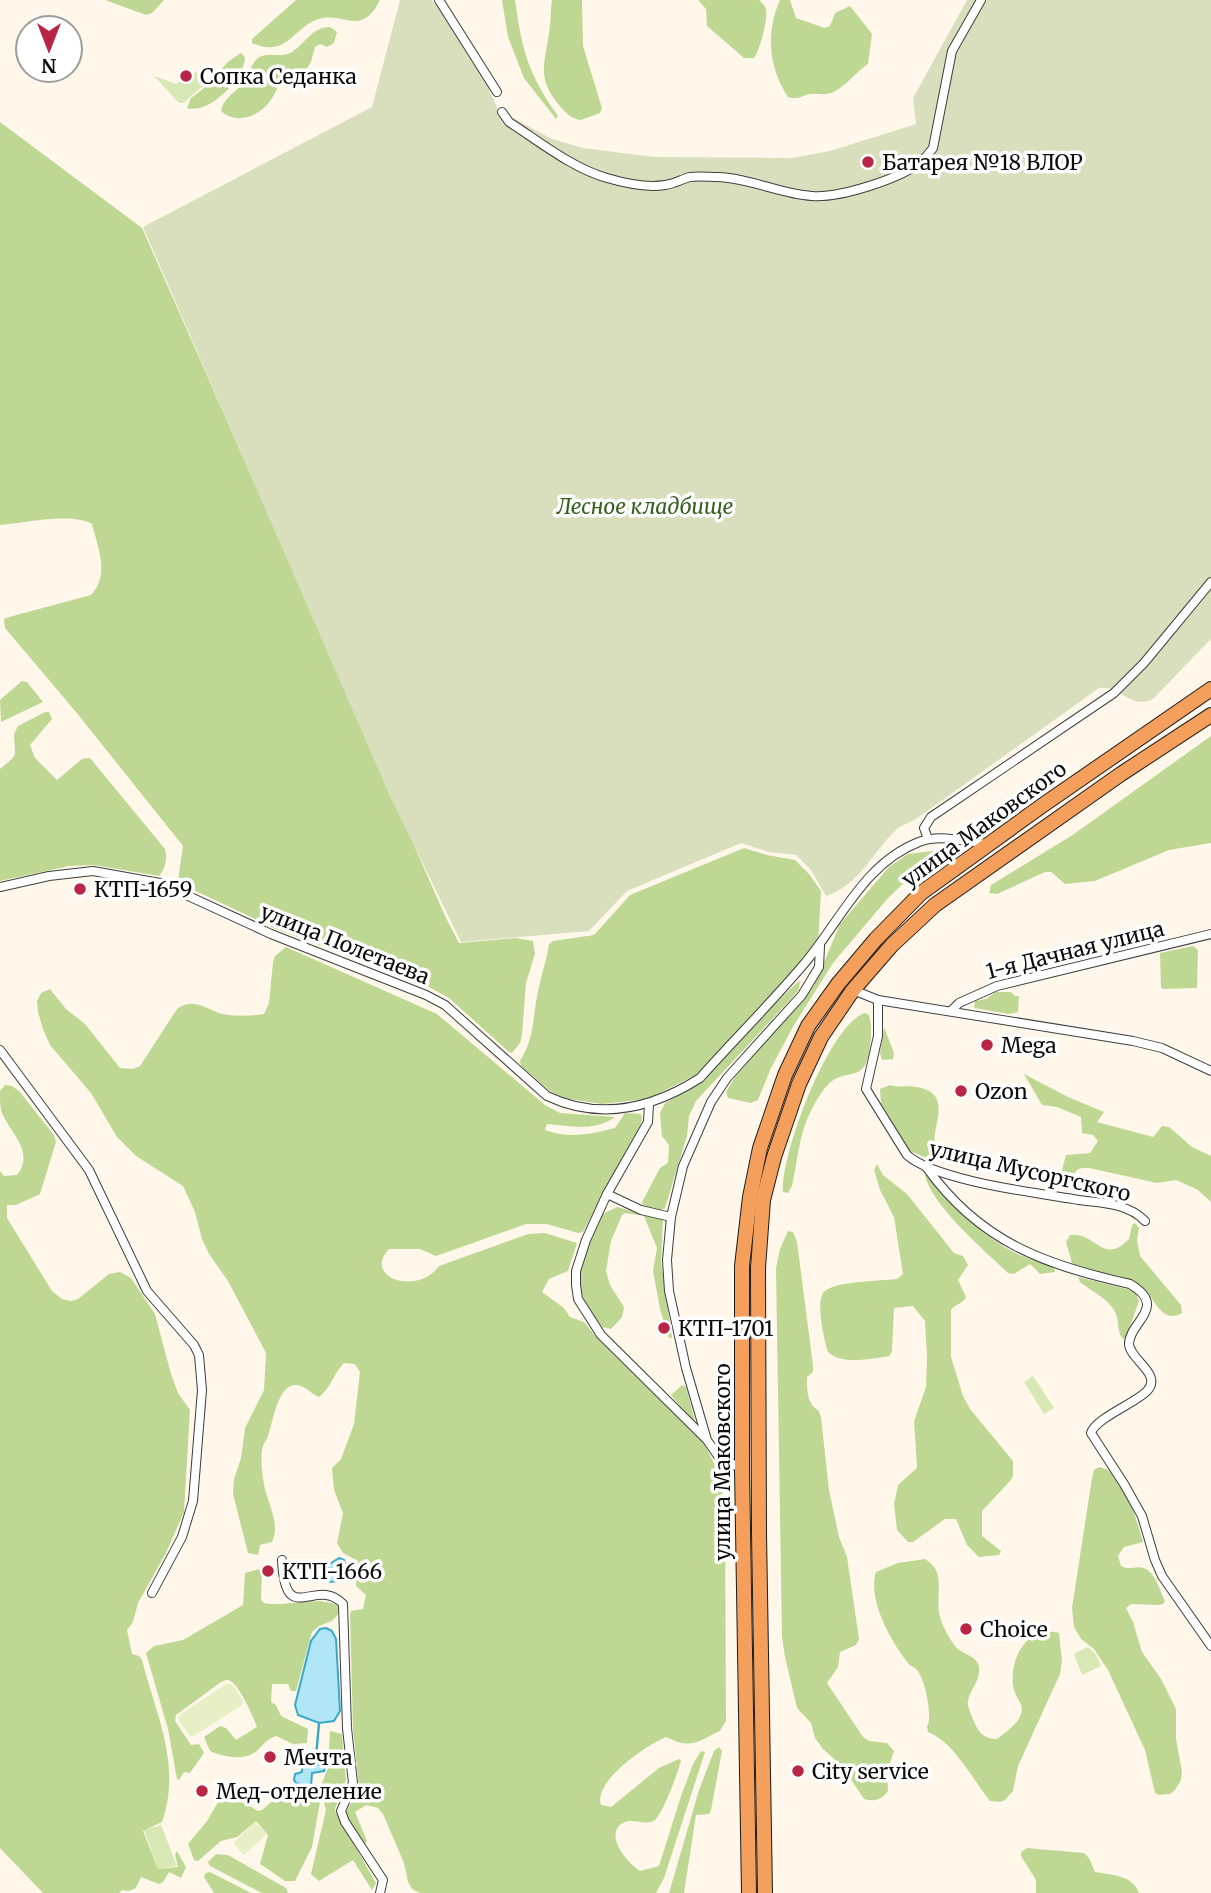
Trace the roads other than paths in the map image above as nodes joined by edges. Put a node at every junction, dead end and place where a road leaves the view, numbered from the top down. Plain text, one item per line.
1 (439, 0) edge
2 (981, 0) edge
3 (497, 92) dead end
4 (502, 112) dead end
5 (1211, 582) edge
6 (1211, 689) edge
7 (1211, 715) edge
8 (928, 839) junction
9 (989, 844) junction
10 (0, 887) edge
11 (1211, 934) edge
12 (820, 945) junction
13 (853, 990) junction
14 (878, 1000) junction
15 (951, 1011) junction
16 (0, 1050) edge
17 (1211, 1071) edge
18 (649, 1104) junction
19 (927, 1168) junction
20 (607, 1194) junction
21 (671, 1217) junction
22 (1145, 1221) dead end
23 (707, 1440) junction
24 (742, 1469) junction
25 (282, 1560) dead end
26 (152, 1593) dead end
27 (1211, 1646) edge
28 (380, 1893) edge
29 (749, 1893) edge
30 (765, 1893) edge

1 - 3 street
2 - 4 street
5 - 8 street
6 - 9 highway, улица Маковского
7 - 13 highway, улица Маковского
8 - 9 street
8 - 12 street, улица Полетаева
9 - 24 highway, улица Маковского
10 - 18 street, улица Полетаева
11 - 15 street, 1-я Дачная улица
12 - 18 street, улица Полетаева
12 - 21 street
13 - 14 street
13 - 30 highway, улица Маковского
14 - 15 street
14 - 19 street, улица Мусоргского
15 - 17 street
16 - 26 street
18 - 20 street
19 - 22 street, улица Мусоргского
19 - 27 street
20 - 21 street
20 - 23 street
21 - 23 street
23 - 24 street
24 - 29 highway, улица Маковского
25 - 28 street

